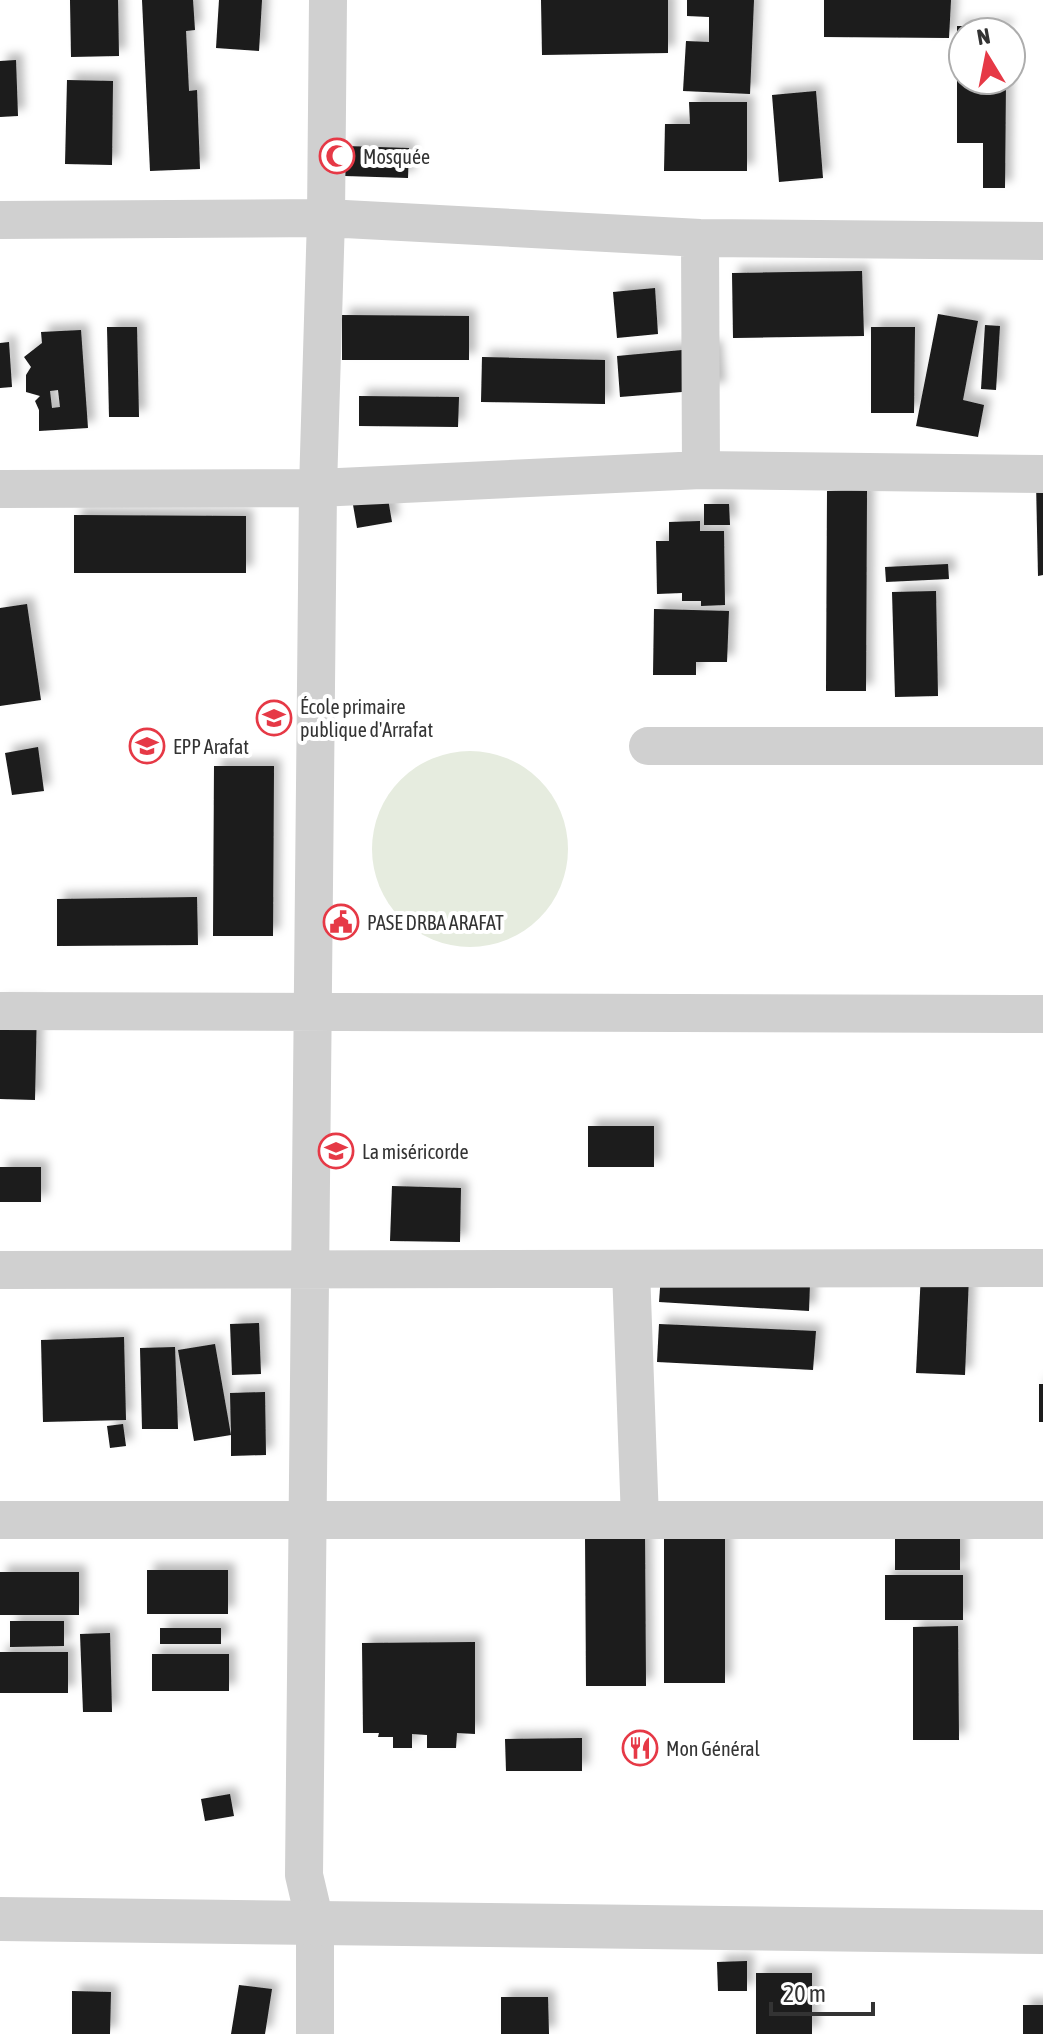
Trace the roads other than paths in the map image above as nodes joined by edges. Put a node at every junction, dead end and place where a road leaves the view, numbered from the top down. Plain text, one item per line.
1 (328, 0) edge
2 (326, 218) junction
3 (0, 220) edge
4 (700, 238) junction
5 (1043, 241) edge
6 (701, 470) junction
7 (1043, 474) edge
8 (318, 488) junction
9 (0, 489) edge
10 (648, 746) dead end
11 (1043, 746) edge
12 (0, 1011) edge
13 (313, 1012) junction
14 (1043, 1014) edge
15 (1043, 1268) edge
16 (310, 1269) junction
17 (631, 1269) junction
18 (0, 1270) edge
19 (0, 1520) edge
20 (308, 1520) junction
21 (640, 1520) junction
22 (1043, 1520) edge
23 (0, 1919) edge
24 (315, 1922) junction
25 (1043, 1932) edge
26 (315, 2034) edge

1 - 2 street
2 - 3 street
2 - 4 street
2 - 8 street
4 - 5 street
4 - 6 street
6 - 7 street
6 - 8 street
8 - 9 street
8 - 13 street
10 - 11 street
12 - 13 street
13 - 14 street
13 - 16 street
15 - 17 street
16 - 17 street
16 - 18 street
16 - 20 street
17 - 21 street
19 - 20 street
20 - 21 street
20 - 24 street
21 - 22 street
23 - 24 street
24 - 25 street
24 - 26 street

